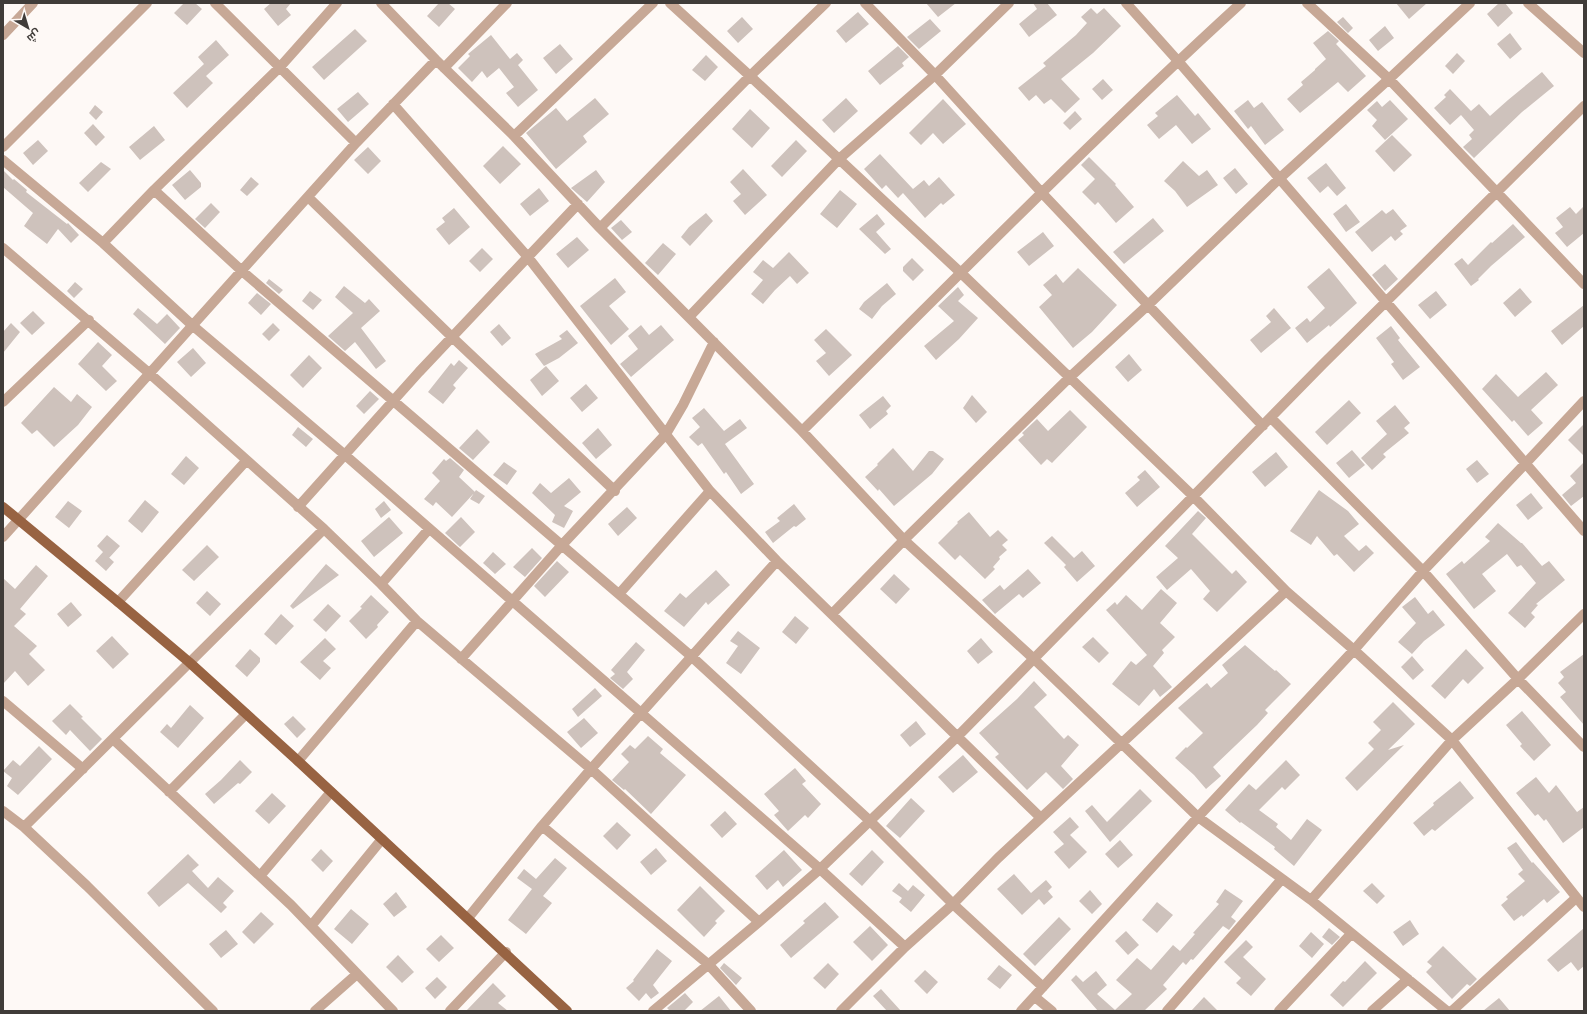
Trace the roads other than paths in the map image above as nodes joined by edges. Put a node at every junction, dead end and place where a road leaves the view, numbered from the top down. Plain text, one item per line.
1 (33, 3) edge
2 (147, 3) edge
3 (215, 3) edge
4 (337, 3) edge
5 (381, 3) edge
6 (507, 3) edge
7 (653, 3) edge
8 (670, 3) edge
9 (826, 3) edge
10 (865, 3) edge
11 (1009, 3) edge
12 (1126, 3) edge
13 (1241, 3) edge
14 (1308, 3) edge
15 (1470, 3) edge
16 (1528, 3) edge
17 (3, 35) edge
18 (1584, 53) edge
19 (436, 60) junction
20 (1178, 61) junction
21 (280, 66) junction
22 (444, 68) junction
23 (935, 75) junction
24 (750, 76) junction
25 (1389, 79) junction
26 (393, 104) junction
27 (1584, 106) edge
28 (514, 136) junction
29 (356, 143) junction
30 (3, 146) edge
31 (839, 159) junction
32 (3, 160) edge
33 (1280, 178) junction
34 (154, 190) junction
35 (1497, 192) junction
36 (1042, 193) junction
37 (308, 197) junction
38 (578, 204) junction
39 (600, 228) junction
40 (103, 243) junction
41 (3, 248) edge
42 (527, 256) junction
43 (242, 271) junction
44 (961, 273) junction
45 (1584, 284) edge
46 (1386, 301) junction
47 (1148, 305) junction
48 (689, 317) junction
49 (89, 320) junction
50 (192, 325) junction
51 (452, 337) junction
52 (714, 342) junction
53 (149, 373) junction
54 (1070, 378) junction
55 (393, 400) junction
56 (1584, 401) edge
57 (3, 402) edge
58 (1271, 418) junction
59 (1263, 426) junction
60 (802, 431) junction
61 (666, 434) junction
62 (345, 455) junction
63 (246, 461) junction
64 (1526, 464) junction
65 (615, 491) junction
66 (710, 491) junction
67 (1194, 496) junction
68 (3, 507) edge
69 (298, 507) junction
70 (18, 520) junction
71 (429, 529) junction
72 (324, 530) junction
73 (1584, 531) edge
74 (3, 537) edge
75 (904, 540) junction
76 (562, 545) junction
77 (777, 561) junction
78 (1422, 571) junction
79 (381, 584) junction
80 (1286, 591) junction
81 (619, 594) junction
82 (512, 601) junction
83 (118, 602) junction
84 (832, 614) junction
85 (1584, 614) edge
86 (417, 621) junction
87 (1354, 650) junction
88 (691, 656) junction
89 (461, 659) junction
90 (1034, 659) junction
91 (189, 662) junction
92 (1518, 679) junction
93 (3, 701) edge
94 (641, 713) junction
95 (246, 714) junction
96 (957, 737) junction
97 (113, 739) junction
98 (1452, 740) junction
99 (1121, 743) junction
100 (1584, 747) edge
101 (298, 761) junction
102 (83, 769) junction
103 (591, 769) junction
104 (169, 792) junction
105 (332, 792) junction
106 (3, 811) edge
107 (1198, 817) junction
108 (1040, 818) junction
109 (870, 820) junction
110 (542, 826) junction
111 (24, 827) junction
112 (382, 839) junction
113 (820, 868) junction
114 (260, 876) junction
115 (1281, 880) junction
116 (1576, 898) junction
117 (1311, 900) junction
118 (953, 904) junction
119 (1584, 907) edge
120 (468, 918) junction
121 (759, 922) junction
122 (311, 926) junction
123 (1351, 934) junction
124 (905, 947) junction
125 (506, 952) junction
126 (708, 964) junction
127 (357, 974) junction
128 (1408, 978) junction
129 (1042, 987) junction
130 (1035, 997) junction
131 (213, 1011) edge
132 (315, 1011) edge
133 (392, 1011) edge
134 (450, 1011) edge
135 (568, 1011) edge
136 (653, 1011) edge
137 (751, 1011) edge
138 (841, 1011) edge
139 (1021, 1011) edge
140 (1052, 1011) edge
141 (1167, 1011) edge
142 (1279, 1011) edge
143 (1372, 1011) edge
144 (1447, 1011) edge
145 (1452, 1011) edge

1 - 17 street
2 - 30 street
3 - 21 street
4 - 21 street
5 - 19 street
6 - 22 street
7 - 28 street
8 - 24 street
9 - 24 street
10 - 23 street
11 - 23 street
12 - 20 street
13 - 20 street
14 - 25 street
15 - 25 street
16 - 18 street
19 - 22 street
19 - 26 street
20 - 33 street
20 - 36 street
21 - 29 street
21 - 34 street
22 - 28 street
23 - 31 street
23 - 36 street
24 - 31 street
24 - 39 street
25 - 33 street
25 - 35 street
26 - 29 street
26 - 42 street
27 - 35 street
28 - 38 street
29 - 37 street
31 - 44 street
31 - 48 street
32 - 40 street
33 - 46 street
33 - 47 street
34 - 40 street
34 - 43 street
35 - 45 street
35 - 46 street
36 - 44 street
36 - 47 street
37 - 43 street
37 - 51 street
38 - 39 street
38 - 42 street
39 - 48 street
40 - 50 street
41 - 49 street
42 - 51 street
42 - 61 street
43 - 50 street
43 - 55 street
44 - 54 street
44 - 60 street
46 - 58 street
46 - 64 street
47 - 54 street
47 - 59 street
48 - 52 street
49 - 53 street
49 - 57 street
50 - 53 street
50 - 62 street
51 - 55 street
51 - 65 street
52 - 60 street
52 - 61 street
53 - 63 street
53 - 70 street
54 - 67 street
54 - 75 street
55 - 62 street
55 - 76 street
56 - 64 street
58 - 59 street
58 - 78 street
59 - 67 street
60 - 75 street
61 - 65 street
61 - 66 street
62 - 69 street
62 - 71 street
63 - 69 street
63 - 83 street
64 - 73 street
64 - 78 street
65 - 76 street
66 - 77 street
66 - 81 street
67 - 80 street
67 - 90 street
68 - 70 main road
69 - 72 street
70 - 74 street
70 - 83 main road
71 - 79 street
71 - 82 street
72 - 79 street
72 - 91 street
75 - 84 street
75 - 90 street
76 - 81 street
76 - 82 street
77 - 84 street
77 - 88 street
78 - 87 street
78 - 92 street
79 - 86 street
80 - 87 street
80 - 99 street
81 - 88 street
82 - 89 street
82 - 94 street
83 - 91 main road
84 - 96 street
85 - 92 street
86 - 89 street
86 - 101 street
87 - 98 street
87 - 107 street
88 - 94 street
88 - 109 street
89 - 103 street
90 - 96 street
90 - 99 street
91 - 95 main road
91 - 97 street
92 - 98 street
92 - 100 street
93 - 102 street
94 - 103 street
94 - 113 street
95 - 101 main road
95 - 104 street
96 - 108 street
96 - 109 street
97 - 102 street
97 - 104 street
98 - 116 street
98 - 117 street
99 - 107 street
99 - 108 street
101 - 105 main road
102 - 111 street
103 - 110 street
103 - 121 street
104 - 114 street
105 - 112 main road
105 - 114 street
106 - 111 street
107 - 115 street
107 - 129 street
108 - 118 street
109 - 113 street
109 - 118 street
110 - 120 street
110 - 126 street
111 - 131 street
112 - 120 main road
112 - 122 street
113 - 121 street
113 - 124 street
114 - 122 street
115 - 117 street
115 - 141 street
116 - 119 street
116 - 145 street
117 - 123 street
118 - 124 street
118 - 129 street
120 - 125 main road
121 - 126 street
122 - 127 street
123 - 128 street
123 - 142 street
124 - 138 street
125 - 134 street
125 - 135 main road
126 - 136 street
126 - 137 street
127 - 132 street
127 - 133 street
128 - 143 street
128 - 144 street
129 - 130 street
130 - 139 street
130 - 140 street

